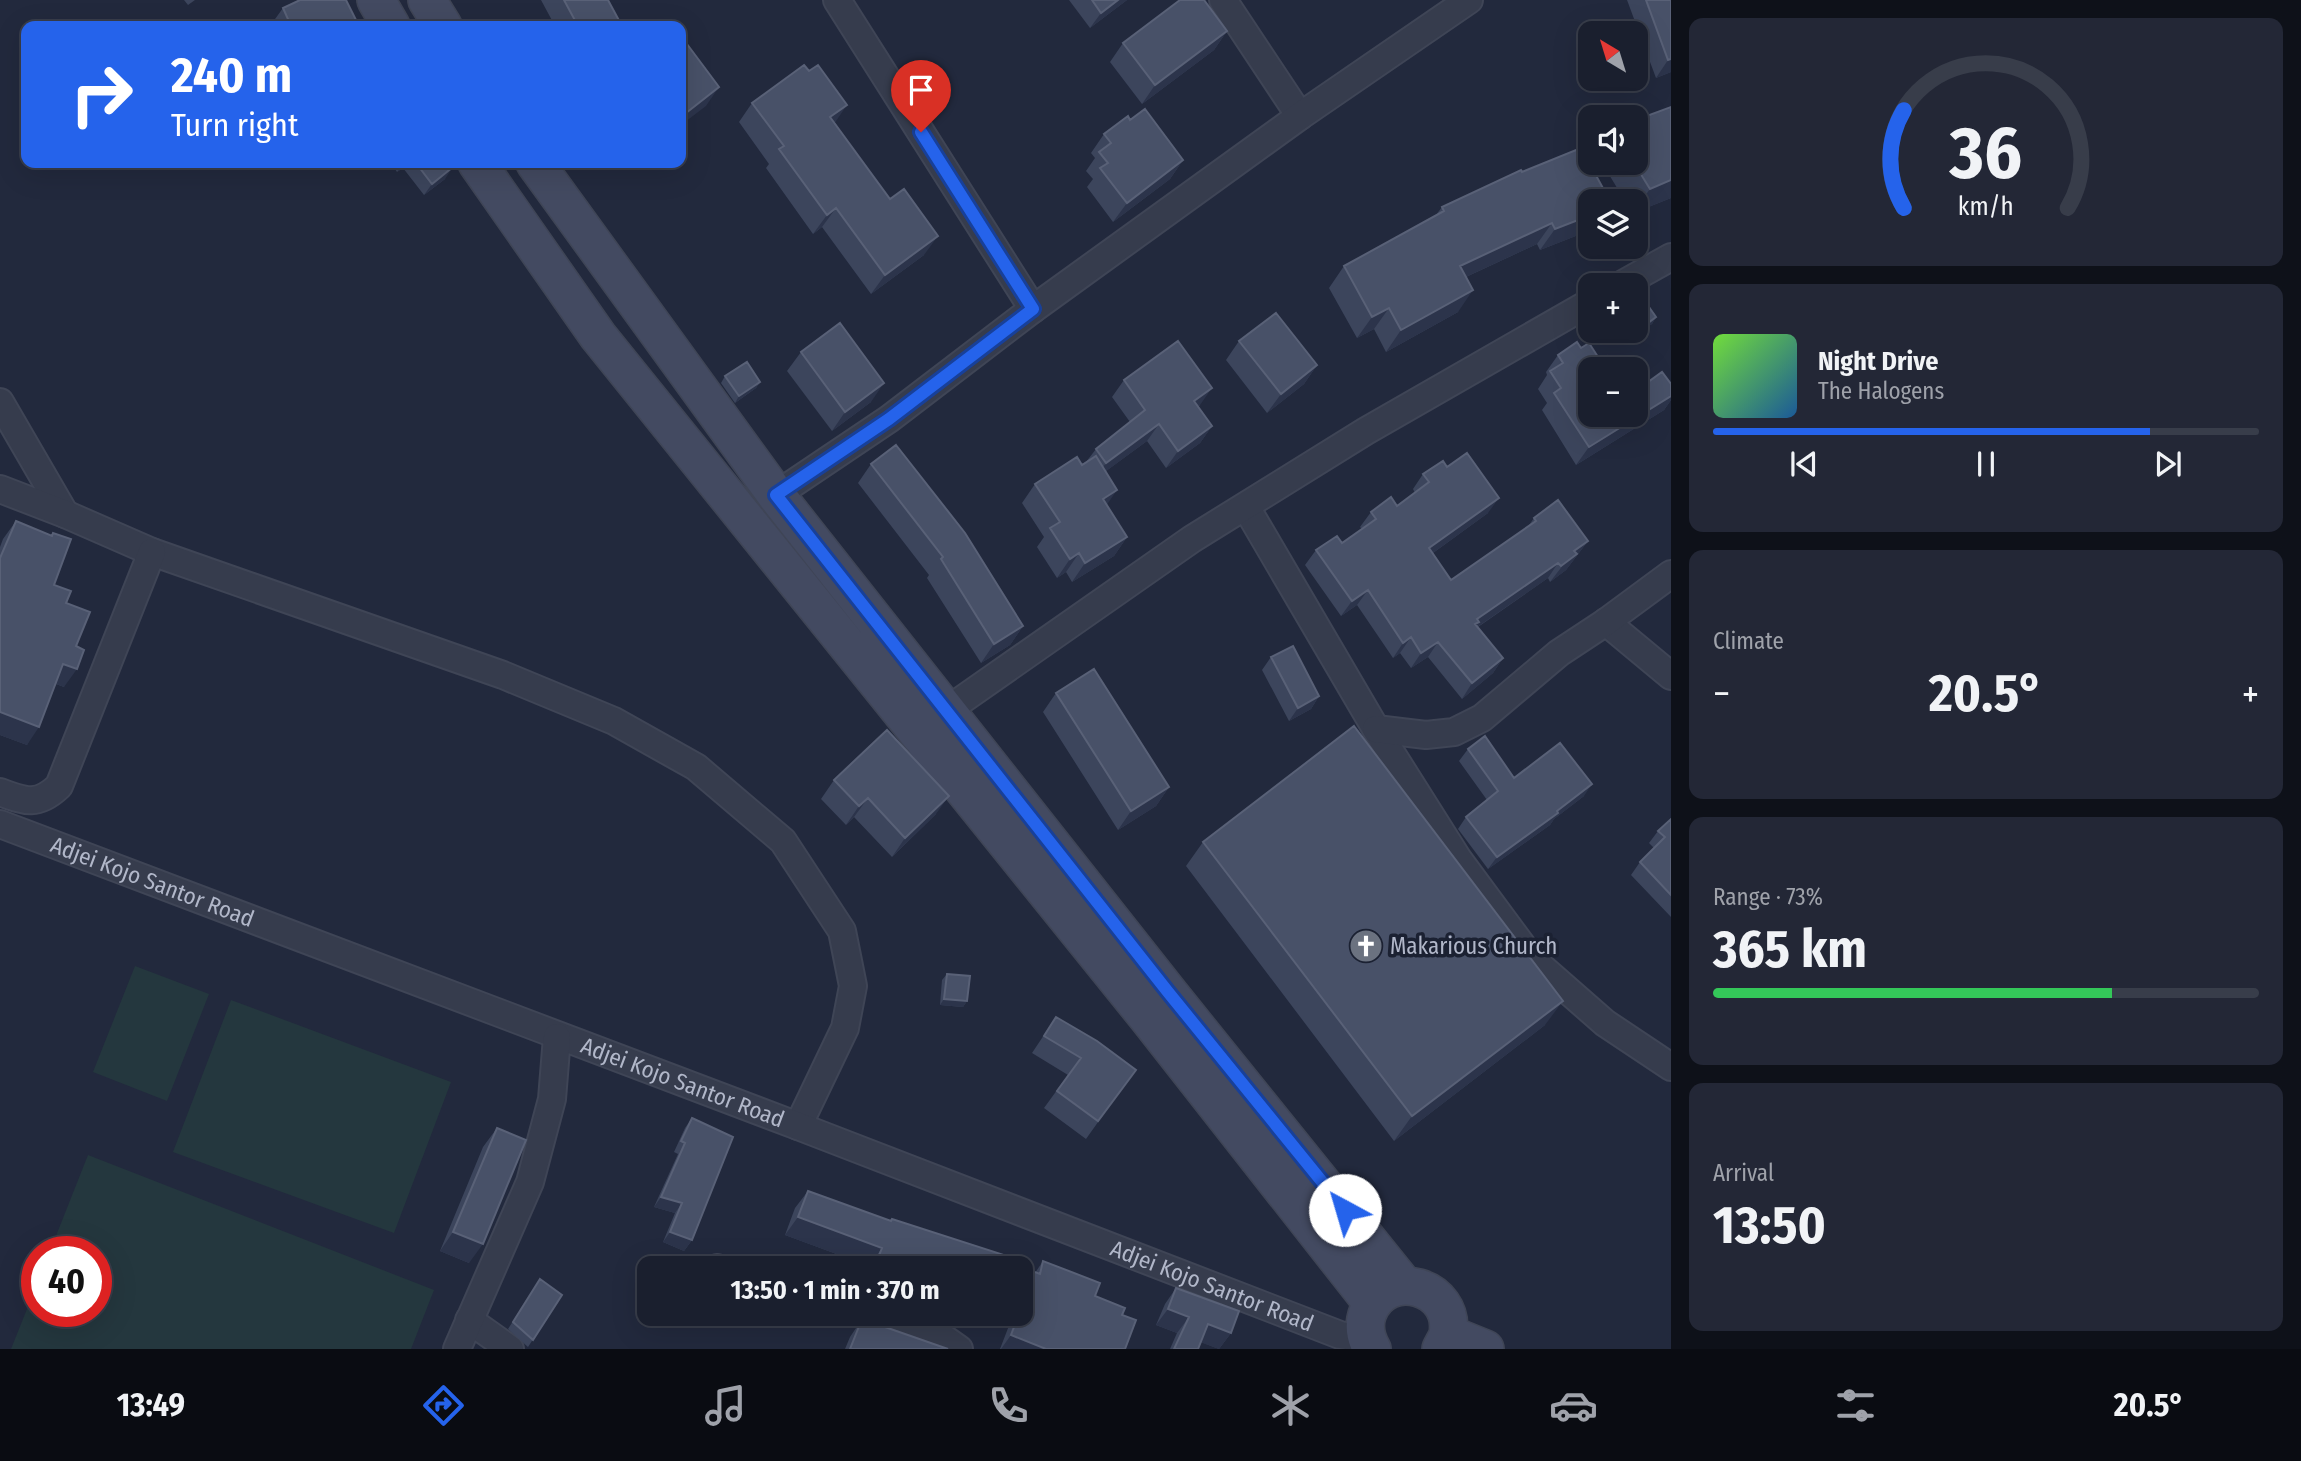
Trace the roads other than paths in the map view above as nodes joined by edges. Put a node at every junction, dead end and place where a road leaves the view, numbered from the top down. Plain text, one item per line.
1 (376, 0) edge
2 (427, 0) edge
3 (837, 0) edge
4 (1223, 0) edge
5 (1469, 0) edge
6 (388, 21) edge
7 (440, 21) edge
8 (1300, 116) junction
9 (481, 168) edge
10 (539, 168) edge
11 (1671, 257) edge
12 (1642, 273) edge
13 (1033, 309) junction
14 (1578, 309) edge
15 (0, 402) edge
16 (0, 489) edge
17 (776, 495) junction
18 (1246, 507) junction
19 (65, 514) junction
20 (152, 552) junction
21 (1671, 574) edge
22 (1606, 622) junction
23 (1671, 676) edge
24 (946, 711) junction
25 (1377, 729) junction
26 (0, 792) edge
27 (0, 824) edge
28 (557, 1037) junction
29 (1671, 1067) edge
30 (798, 1126) junction
31 (1404, 1285) junction
32 (1372, 1303) junction
33 (469, 1320) junction
34 (907, 1326) edge
35 (1445, 1341) edge
36 (1369, 1344) edge
37 (457, 1349) edge
38 (510, 1349) edge
39 (959, 1349) edge
40 (1485, 1349) edge

1 - 6 street
2 - 7 street
3 - 13 street
4 - 8 street
5 - 8 street
8 - 13 street
9 - 32 street
10 - 17 street
11 - 12 street
13 - 17 street
14 - 18 street
15 - 19 street
16 - 19 street
17 - 24 street
18 - 24 street
18 - 25 street
19 - 20 street
20 - 26 street
20 - 30 street
21 - 22 street
22 - 23 street
22 - 25 street
24 - 31 street
25 - 29 street
27 - 28 street, Adjei Kojo Santor Road
28 - 30 street, Adjei Kojo Santor Road
28 - 33 street
30 - 36 street, Adjei Kojo Santor Road
31 - 32 street
31 - 35 street
32 - 36 street
33 - 37 street
33 - 38 street
34 - 39 street
35 - 40 street

